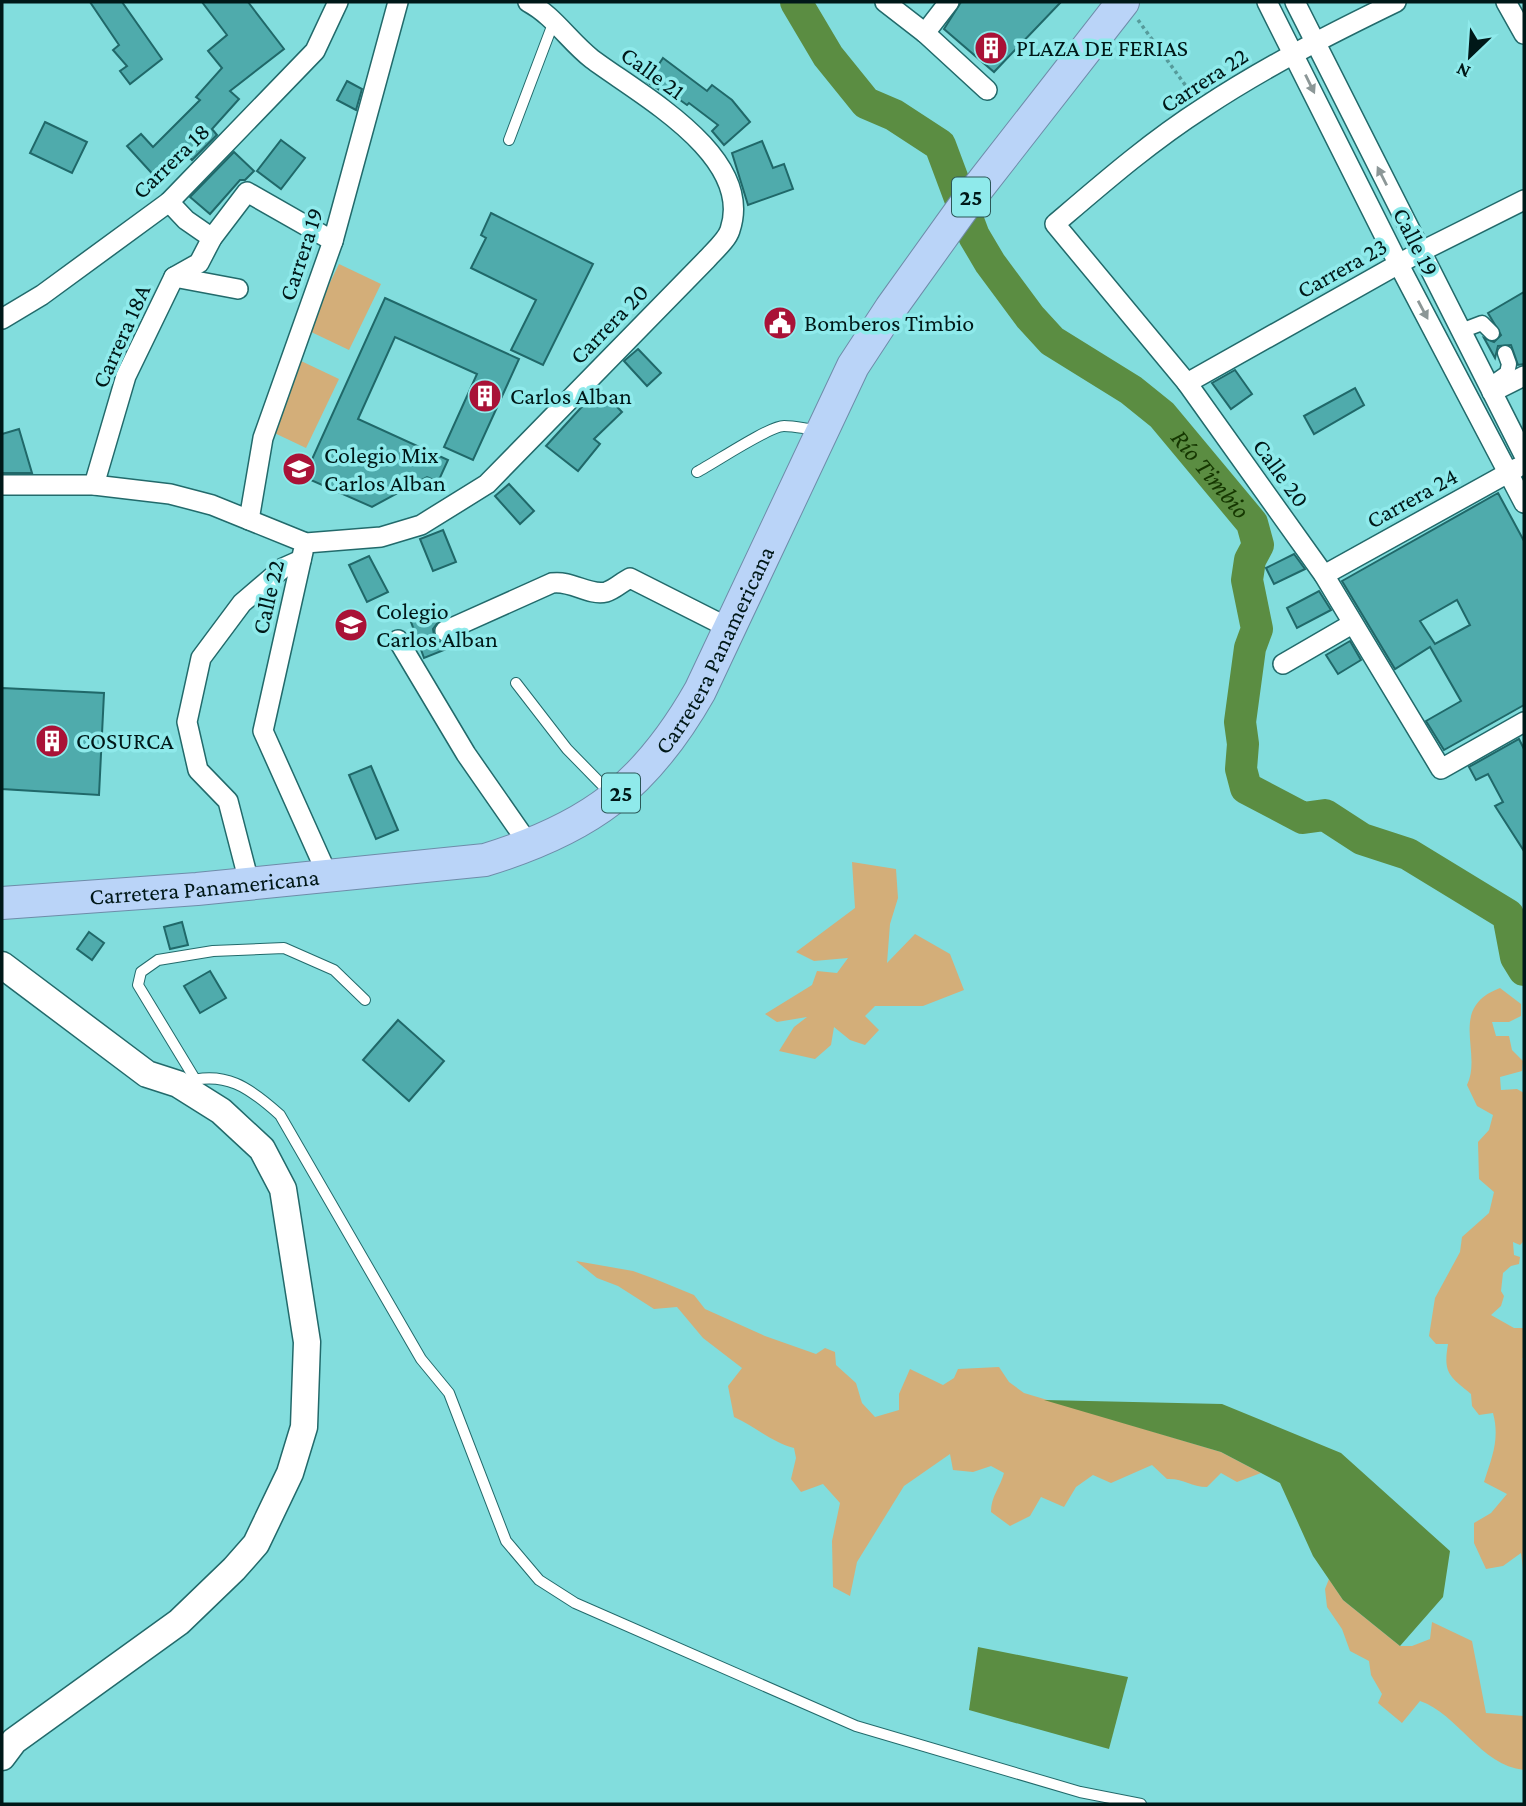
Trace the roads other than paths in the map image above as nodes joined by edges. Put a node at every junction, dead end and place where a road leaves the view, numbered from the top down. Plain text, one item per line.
1 (338, 2) edge
2 (398, 2) edge
3 (528, 2) edge
4 (885, 2) edge
5 (949, 2) edge
6 (1267, 2) edge
7 (1295, 2) edge
8 (1396, 2) edge
9 (1506, 2) edge
10 (1128, 7) edge
11 (554, 20) junction
12 (925, 33) junction
13 (1524, 34) edge
14 (1315, 42) junction
15 (1294, 52) junction
16 (987, 90) dead end
17 (509, 140) dead end
18 (734, 197) joint
19 (1524, 200) edge
20 (169, 202) junction
21 (1055, 224) joint
22 (212, 238) junction
23 (333, 241) junction
24 (1420, 252) junction
25 (1399, 265) junction
26 (174, 276) junction
27 (238, 289) dead end
28 (2, 319) edge
29 (1461, 331) junction
30 (1492, 332) dead end
31 (1505, 353) dead end
32 (1524, 376) edge
33 (1186, 383) junction
34 (1491, 389) junction
35 (821, 431) junction
36 (1524, 455) edge
37 (1516, 468) edge
38 (697, 472) dead end
39 (2, 485) edge
40 (94, 485) junction
41 (1524, 503) edge
42 (249, 520) junction
43 (304, 552) junction
44 (1324, 575) junction
45 (1352, 624) junction
46 (729, 628) junction
47 (446, 631) dead end
48 (398, 640) dead end
49 (1283, 664) dead end
50 (516, 683) dead end
51 (1524, 722) edge
52 (615, 798) junction
53 (530, 846) junction
54 (328, 876) junction
55 (249, 882) junction
56 (2, 903) edge
57 (2, 965) edge
58 (365, 1000) dead end
59 (187, 1082) junction
60 (2, 1757) edge
61 (1141, 1804) edge

1 - 20 street, Carrera 18
2 - 23 street, Carrera 19
3 - 11 street, Calle 21
4 - 12 street
5 - 12 street
6 - 15 street, Calle 19
7 - 14 street, Calle 19
8 - 14 street, Carrera 22
9 - 13 street
10 - 35 highway, Carretera Panamericana / 25
11 - 17 lane
11 - 18 street, Calle 21
12 - 16 street
14 - 15 street, Carrera 22
24 -> 14 street, Calle 19
15 - 21 street, Carrera 22
15 -> 25 street, Calle 19
18 - 43 street, Carrera 20
19 - 24 street, Carrera 23
20 - 22 street
20 - 28 street, Carrera 18
21 - 33 street, Calle 20
22 - 23 street, Carrera 18A
22 - 26 street, Carrera 18A
23 - 42 street, Carrera 19
24 - 25 street, Carrera 23
24 - 29 street, Calle 19
25 - 33 street, Carrera 23
25 -> 37 street, Calle 19
26 - 27 street
26 - 40 street, Carrera 18A
29 - 30 street
29 - 34 street, Calle 19
31 - 34 street
32 - 34 street
33 - 44 street, Calle 20
34 - 36 street, Calle 19
35 - 38 lane
35 - 46 highway, Carretera Panamericana / 25
37 - 41 street, Calle 19
37 - 44 street, Carrera 24
39 - 40 street, Calle 22
40 - 42 street, Calle 22
42 - 43 street, Calle 22
43 - 54 street, Calle 22
43 - 55 street
44 - 45 street, Calle 20
45 - 49 street
45 - 51 street, Calle 20
46 - 47 street
46 - 52 highway, Carretera Panamericana / 25
48 - 53 street
50 - 52 lane
52 - 53 highway, Carretera Panamericana / 25
53 - 54 highway, Carretera Panamericana / 25
54 - 55 highway, Carretera Panamericana / 25
55 - 56 highway, Carretera Panamericana / 25
57 - 59 main road
58 - 59 lane
59 - 60 main road
59 - 61 lane

